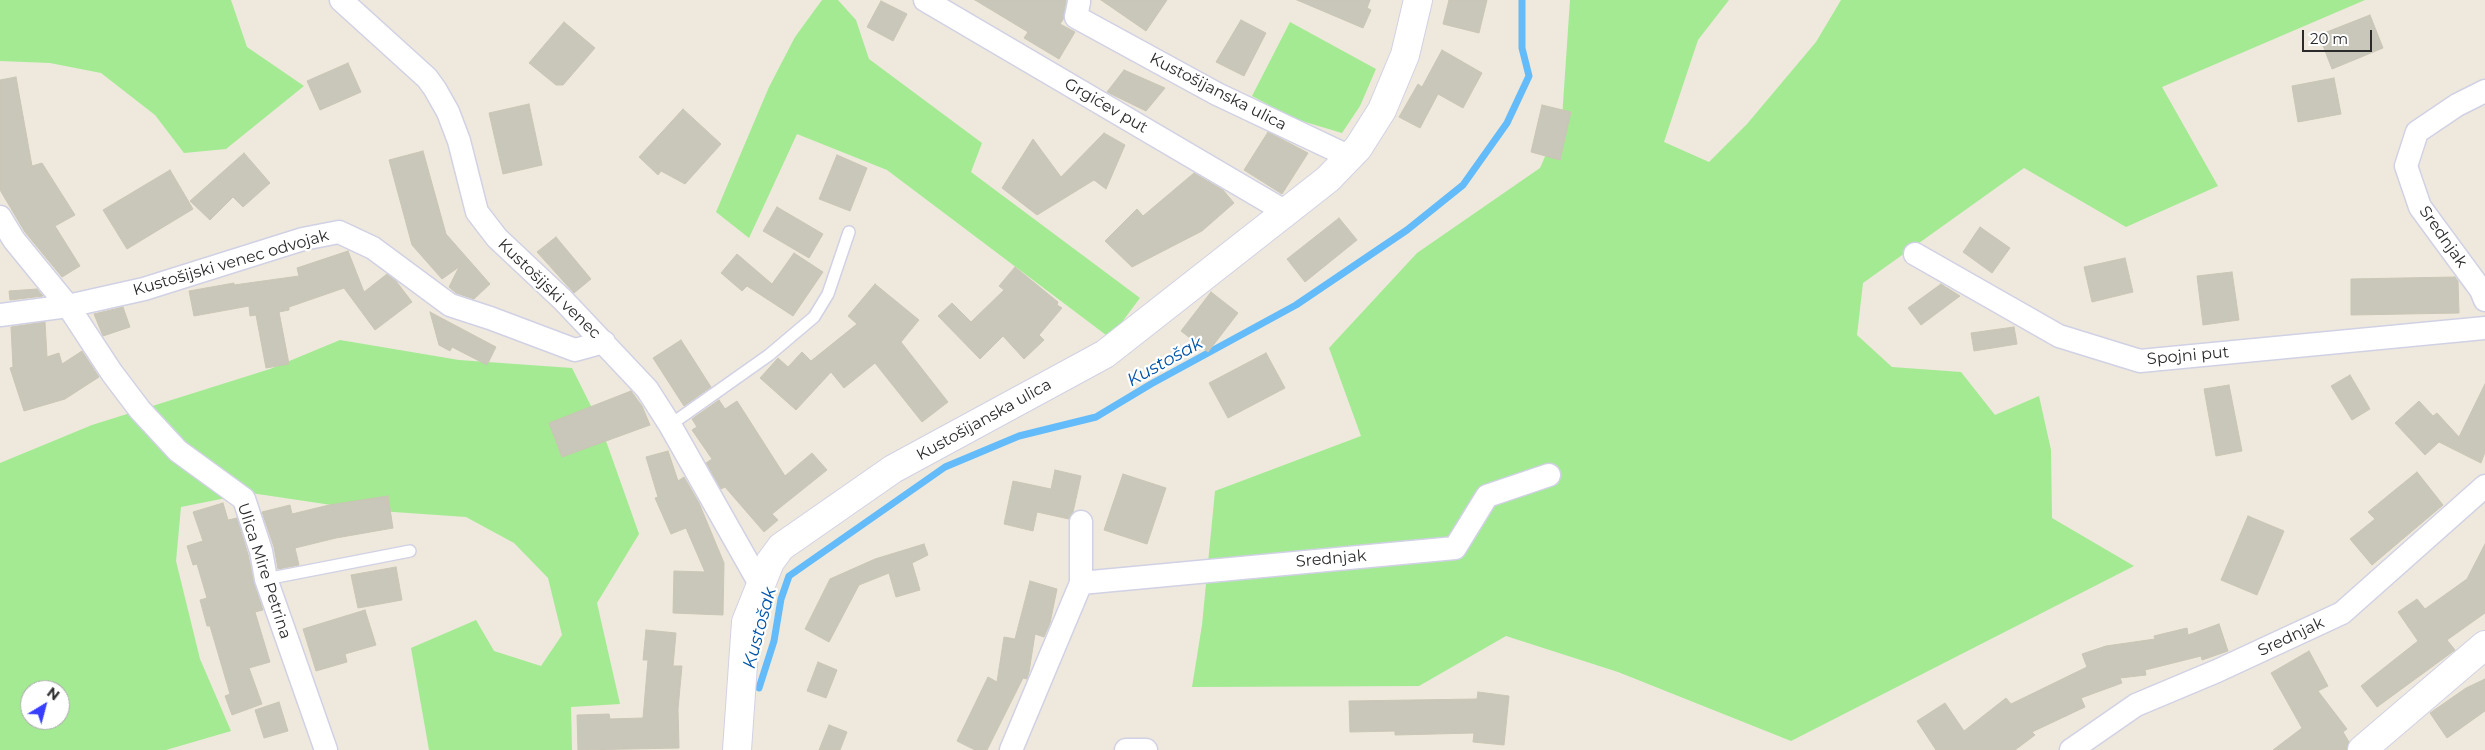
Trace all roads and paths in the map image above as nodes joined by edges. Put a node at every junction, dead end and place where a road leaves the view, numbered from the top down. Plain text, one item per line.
1 (341, 0) edge
2 (925, 0) edge
3 (1418, 0) edge
4 (1079, 2) dead end
5 (2485, 91) edge
6 (1350, 158) junction
7 (1286, 212) junction
8 (0, 218) edge
9 (849, 232) dead end
10 (1915, 254) dead end
11 (2485, 300) edge
12 (68, 306) junction
13 (0, 315) edge
14 (2485, 328) edge
15 (604, 342) junction
16 (670, 425) junction
17 (1549, 475) dead end
18 (2485, 486) edge
19 (1081, 522) dead end
20 (410, 551) dead end
21 (266, 579) junction
22 (1081, 583) junction
23 (760, 584) junction
24 (2485, 645) edge
25 (326, 750) edge
26 (738, 750) edge
27 (1011, 750) edge
28 (1126, 750) edge
29 (1146, 750) edge
30 (2071, 750) edge
31 (2362, 750) edge

1 - 15 street, Kustošijski venec
2 - 7 street, Grgićev put
3 - 6 street, Kustošijanska ulica
4 - 6 street, Kustošijanska ulica
5 - 11 street, Srednjak
6 - 7 street, Kustošijanska ulica
7 - 23 street, Kustošijanska ulica
8 - 12 street
9 - 16 lane
10 - 14 street, Spojni put
12 - 13 street, Kustošijski venec odvojak
12 - 15 street, Kustošijski venec odvojak
12 - 21 street, Ulica Mire Petrina
15 - 16 street, Kustošijski venec
16 - 23 street, Kustošijski venec
17 - 22 street, Srednjak
18 - 30 street, Srednjak
19 - 22 street
20 - 21 lane
21 - 25 street, Ulica Mire Petrina
22 - 27 street
23 - 26 street, Kustošijanska ulica
24 - 31 street
28 - 29 street

